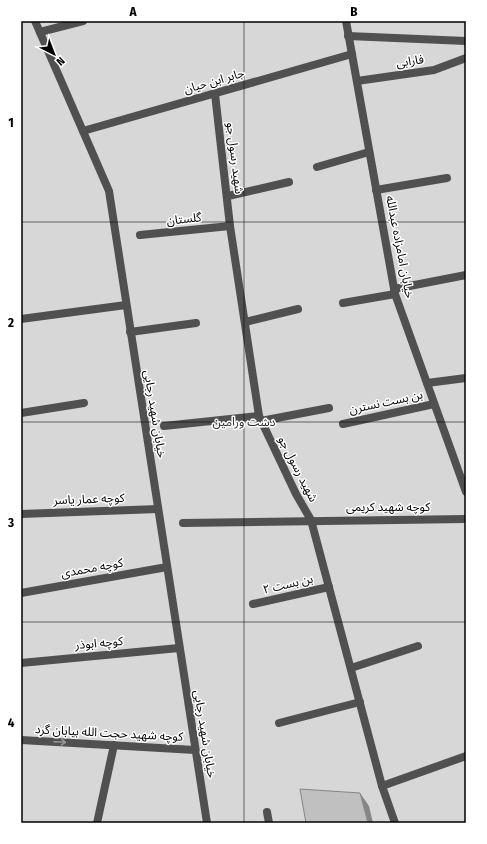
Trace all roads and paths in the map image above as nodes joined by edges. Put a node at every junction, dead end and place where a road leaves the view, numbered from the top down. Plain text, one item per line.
1 (35, 21) edge
2 (83, 21) edge
3 (346, 21) edge
4 (40, 32) junction
5 (348, 36) junction
6 (466, 41) edge
7 (352, 54) junction
8 (466, 58) edge
9 (356, 81) junction
10 (214, 94) junction
11 (83, 131) junction
12 (369, 152) junction
13 (317, 168) dead end
14 (447, 178) dead end
15 (289, 182) dead end
16 (376, 190) junction
17 (228, 196) junction
18 (230, 226) junction
19 (140, 235) dead end
20 (466, 275) edge
21 (394, 291) junction
22 (343, 303) dead end
23 (126, 305) junction
24 (298, 309) dead end
25 (21, 319) edge
26 (245, 322) junction
27 (196, 323) dead end
28 (130, 332) junction
29 (466, 378) edge
30 (427, 383) junction
31 (84, 403) dead end
32 (434, 404) junction
33 (329, 408) dead end
34 (21, 413) edge
35 (260, 419) junction
36 (343, 424) dead end
37 (164, 426) dead end
38 (465, 488) edge
39 (158, 509) junction
40 (21, 514) edge
41 (466, 519) edge
42 (311, 520) junction
43 (183, 523) dead end
44 (167, 568) junction
45 (329, 587) junction
46 (21, 593) edge
47 (253, 604) dead end
48 (418, 646) dead end
49 (179, 648) junction
50 (21, 663) edge
51 (350, 668) junction
52 (360, 702) junction
53 (279, 723) dead end
54 (21, 740) edge
55 (114, 746) junction
56 (195, 750) junction
57 (466, 756) edge
58 (382, 786) junction
59 (267, 812) dead end
60 (97, 823) edge
61 (207, 823) edge
62 (269, 823) edge
63 (395, 823) edge

1 - 4 street, خیابان شهید رجایی
2 - 4 street
3 - 5 street, خیابان امامزاده عبدالله
4 - 11 street, خیابان شهید رجایی
5 - 6 street, فارابی
5 - 7 street, خیابان امامزاده عبدالله
7 - 9 street, خیابان امامزاده عبدالله
7 - 10 street, جابر ابن حیان
8 - 9 street, فارابی
9 - 12 street, خیابان امامزاده عبدالله
10 - 11 street, جابر ابن حیان
10 - 17 street, شهید رسول جو
11 - 23 street, خیابان شهید رجایی
12 - 13 street
12 - 16 street, خیابان امامزاده عبدالله
14 - 16 street
15 - 17 street
16 - 21 street, خیابان امامزاده عبدالله
17 - 18 street, شهید رسول جو
18 - 19 street, گلستان
18 - 26 street, شهید رسول جو
20 - 21 street
21 - 22 street
21 - 30 street, خیابان امامزاده عبدالله
23 - 25 street
23 - 28 street, خیابان شهید رجایی
24 - 26 street
26 - 35 street, شهید رسول جو
27 - 28 street
28 - 39 street, خیابان شهید رجایی
29 - 30 street
30 - 32 street, خیابان امامزاده عبدالله
31 - 34 street
32 - 36 street, بن بست نسترن
32 - 38 street, خیابان امامزاده عبدالله
33 - 35 street
35 - 37 street
35 - 42 street, شهید رسول جو
39 - 40 street, کوچه عمار یاسر
39 - 44 street, خیابان شهید رجایی
41 - 42 street, کوچه شهید کریمی
42 - 43 street, کوچه شهید کریمی
42 - 45 street, شهید رسول جو
44 - 46 street, کوچه محمدی
44 - 49 street, خیابان شهید رجایی
45 - 47 street, بن بست ۲
45 - 51 street, شهید رسول جو
48 - 51 street
49 - 50 street, کوچه ابوذر
49 - 56 street, خیابان شهید رجایی
51 - 52 street, شهید رسول جو
52 - 53 street
52 - 58 street, شهید رسول جو
54 -> 55 street, کوچه شهید حجت الله بیابان گرد
55 - 56 street, کوچه شهید حجت الله بیابان گرد
55 - 60 street
56 - 61 street, خیابان شهید رجایی
57 - 58 street
58 - 63 street, شهید رسول جو
59 - 62 street

